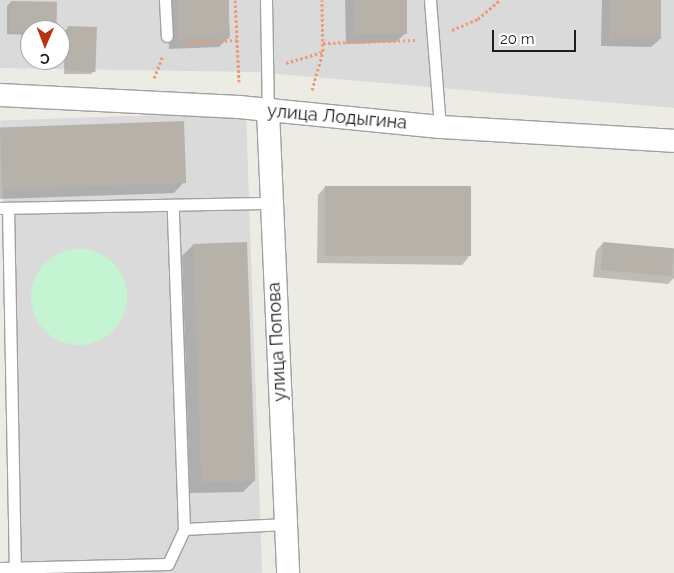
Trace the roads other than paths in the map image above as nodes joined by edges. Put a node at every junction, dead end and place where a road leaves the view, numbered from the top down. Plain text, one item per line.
1 (165, 0) edge
2 (266, 0) edge
3 (430, 0) edge
4 (167, 40) road end
5 (0, 95) edge
6 (268, 111) junction
7 (440, 127) junction
8 (674, 141) edge
9 (271, 202) junction
10 (173, 206) junction
11 (4, 208) edge
12 (286, 524) junction
13 (184, 529) junction
14 (0, 568) edge
15 (168, 568) edge
16 (15, 570) edge
17 (288, 573) edge

1 - 4 lane
2 - 6 lane
3 - 7 lane
5 - 6 street, улица Лодыгина
6 - 7 street, улица Лодыгина
6 - 9 street, улица Попова
7 - 8 street, улица Лодыгина
9 - 10 lane
9 - 12 street, улица Попова
10 - 11 lane
10 - 13 lane
11 - 16 lane
12 - 13 lane
12 - 17 street, улица Попова
13 - 15 lane
14 - 16 lane
15 - 16 lane

